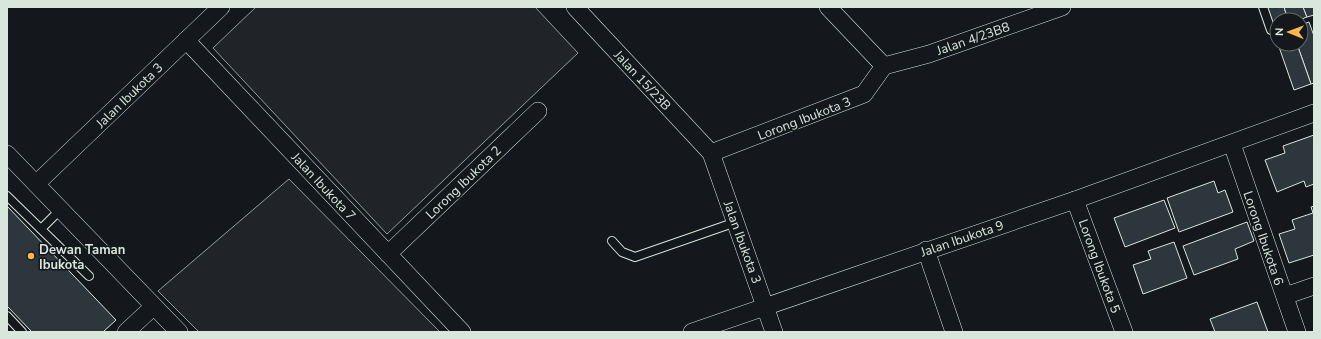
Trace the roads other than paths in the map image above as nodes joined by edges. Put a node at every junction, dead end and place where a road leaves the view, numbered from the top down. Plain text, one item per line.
1 (220, 7) edge
2 (575, 7) edge
3 (828, 7) edge
4 (1062, 7) edge
5 (1263, 7) edge
6 (1269, 24) edge
7 (186, 40) junction
8 (884, 66) junction
9 (538, 111) dead end
10 (1314, 113) edge
11 (1232, 144) junction
12 (711, 153) junction
13 (7, 154) edge
14 (37, 183) junction
15 (7, 196) edge
16 (1075, 200) junction
17 (61, 209) junction
18 (736, 222) junction
19 (41, 229) junction
20 (612, 241) dead end
21 (926, 250) junction
22 (388, 254) junction
23 (89, 276) dead end
24 (1314, 286) edge
25 (1285, 296) junction
26 (765, 306) junction
27 (153, 307) junction
28 (7, 316) edge
29 (22, 332) edge
30 (126, 332) edge
31 (179, 332) edge
32 (462, 332) edge
33 (692, 332) edge
34 (774, 332) edge
35 (954, 332) edge
36 (1124, 332) edge
37 (1297, 332) edge

1 - 7 street, Jalan Ibukota 3
2 - 12 street, Jalan 15/23B
3 - 8 street
4 - 8 street, Jalan 4/23B8
5 - 6 lane
7 - 14 street, Jalan Ibukota 3
7 - 22 street, Jalan Ibukota 7
8 - 12 street, Lorong Ibukota 3
9 - 22 street, Lorong Ibukota 2
10 - 11 street, Jalan Ibukota 9
11 - 16 street, Jalan Ibukota 9
11 - 25 street, Lorong Ibukota 6
12 - 18 street, Jalan Ibukota 3
13 - 14 street
14 - 17 street
15 - 19 lane
16 - 21 street, Jalan Ibukota 9
16 - 36 street, Lorong Ibukota 5
17 - 19 lane
17 - 27 street
18 - 20 lane
18 - 26 street, Jalan Ibukota 3
19 - 23 lane
21 - 26 street, Jalan Ibukota 9
21 - 35 street
22 - 32 street, Jalan Ibukota 7
24 - 25 street
25 - 37 street, Lorong Ibukota 6
26 - 33 street, Jalan Ibukota 9
26 - 34 street, Jalan Ibukota 3
27 - 30 street
27 - 31 street
28 - 29 lane

